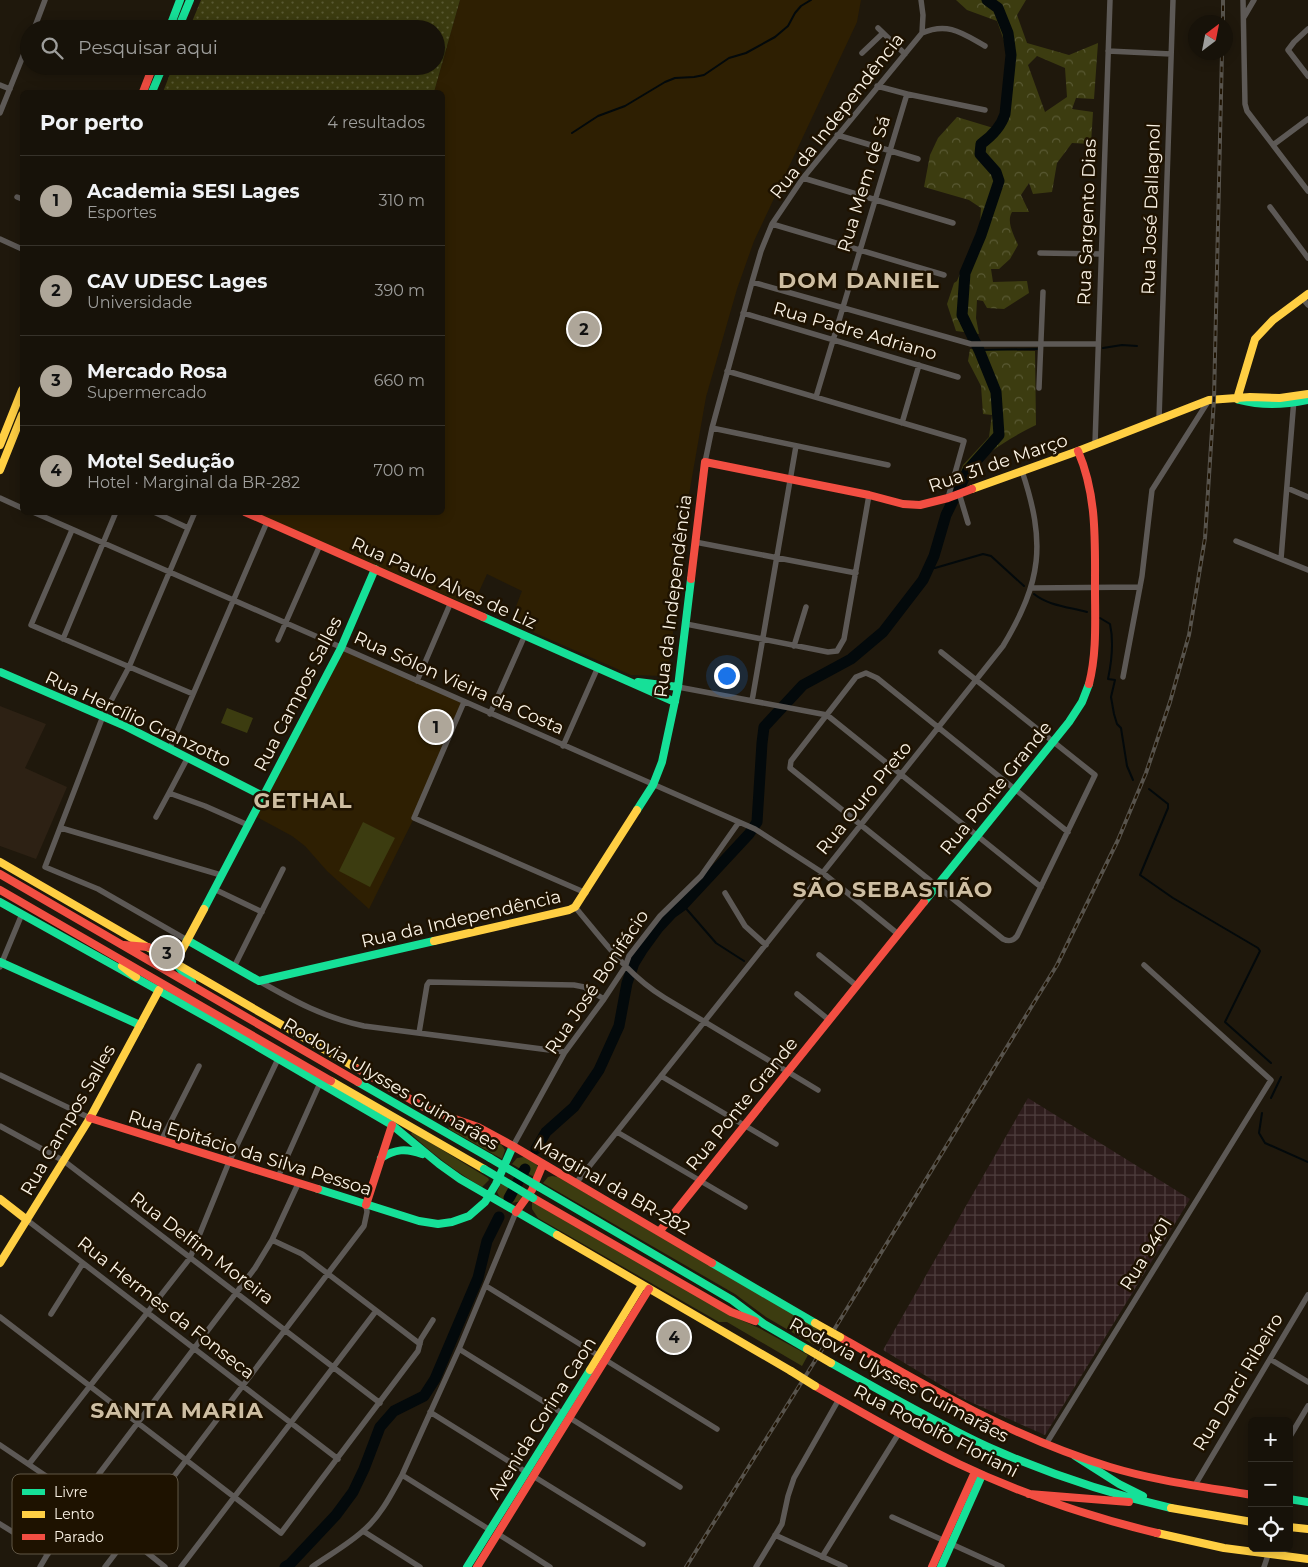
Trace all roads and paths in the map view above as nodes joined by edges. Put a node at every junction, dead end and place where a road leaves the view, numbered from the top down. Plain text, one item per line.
1 (45, 0) edge
2 (180, 0) edge
3 (190, 0) edge
4 (921, 0) edge
5 (1110, 0) edge
6 (1173, 0) edge
7 (1243, 0) edge
8 (1254, 0) edge
9 (1243, 18) junction
10 (37, 20) edge
11 (172, 20) edge
12 (182, 20) edge
13 (1308, 29) edge
14 (922, 33) junction
15 (985, 46) dead end
16 (1108, 51) junction
17 (862, 53) dead end
18 (905, 54) junction
19 (1171, 54) junction
20 (20, 64) edge
21 (150, 75) edge
22 (159, 75) edge
23 (1308, 76) edge
24 (0, 85) edge
25 (878, 86) junction
26 (10, 89) junction
27 (144, 90) edge
28 (153, 90) edge
29 (907, 94) junction
30 (985, 110) dead end
31 (0, 113) edge
32 (1308, 119) edge
33 (838, 135) junction
34 (1273, 146) junction
35 (890, 151) junction
36 (918, 160) dead end
37 (803, 178) junction
38 (1308, 191) edge
39 (875, 200) junction
40 (1270, 207) dead end
41 (953, 223) dead end
42 (772, 224) junction
43 (0, 239) edge
44 (20, 248) edge
45 (860, 250) junction
46 (1040, 253) dead end
47 (1101, 254) junction
48 (1308, 258) edge
49 (944, 275) dead end
50 (752, 282) junction
51 (1043, 292) dead end
52 (1305, 296) edge
53 (1308, 306) edge
54 (843, 308) junction
55 (743, 313) junction
56 (833, 340) junction
57 (1098, 344) junction
58 (1040, 345) junction
59 (919, 365) junction
60 (727, 371) junction
61 (958, 377) dead end
62 (1038, 388) dead end
63 (1308, 394) edge
64 (20, 395) edge
65 (816, 397) junction
66 (1237, 399) junction
67 (1209, 400) junction
68 (1294, 400) junction
69 (1308, 400) edge
70 (20, 416) edge
71 (1159, 419) junction
72 (20, 420) edge
73 (902, 423) junction
74 (712, 428) junction
75 (1095, 444) junction
76 (0, 445) edge
77 (796, 446) junction
78 (0, 450) edge
79 (1078, 451) junction
80 (705, 462) junction
81 (888, 465) dead end
82 (0, 470) edge
83 (1022, 471) junction
84 (791, 479) junction
85 (1287, 488) junction
86 (959, 493) junction
87 (869, 495) junction
88 (949, 497) junction
89 (1308, 497) edge
90 (0, 498) edge
91 (20, 507) edge
92 (40, 515) edge
93 (115, 515) edge
94 (160, 515) edge
95 (194, 515) edge
96 (252, 515) edge
97 (267, 522) junction
98 (968, 524) dead end
99 (188, 528) junction
100 (72, 530) junction
101 (695, 542) junction
102 (1236, 542) dead end
103 (104, 544) junction
104 (320, 545) junction
105 (777, 558) junction
106 (1281, 559) junction
107 (375, 569) junction
108 (1308, 570) edge
109 (169, 572) junction
110 (856, 573) junction
111 (1140, 587) junction
112 (1032, 588) junction
113 (1095, 588) junction
114 (233, 600) junction
115 (451, 602) junction
116 (806, 607) dead end
117 (285, 624) junction
118 (686, 624) junction
119 (525, 635) junction
120 (63, 639) junction
121 (278, 640) dead end
122 (763, 640) junction
123 (794, 646) junction
124 (341, 648) junction
125 (941, 652) dead end
126 (129, 667) junction
127 (598, 667) junction
128 (0, 672) edge
129 (1123, 676) dead end
130 (417, 681) junction
131 (631, 681) junction
132 (976, 681) junction
133 (678, 687) junction
134 (193, 694) junction
135 (752, 701) junction
136 (464, 702) junction
137 (675, 702) junction
138 (490, 714) junction
139 (827, 715) junction
140 (103, 716) junction
141 (939, 728) junction
142 (1053, 742) junction
143 (563, 746) junction
144 (170, 748) junction
145 (188, 757) junction
146 (902, 775) junction
147 (653, 785) junction
148 (1015, 789) junction
149 (169, 793) junction
150 (263, 796) junction
151 (156, 817) dead end
152 (739, 822) junction
153 (248, 825) junction
154 (861, 826) junction
155 (61, 828) junction
156 (1068, 832) junction
157 (977, 836) junction
158 (0, 862) edge
159 (283, 869) dead end
160 (823, 873) junction
161 (0, 874) edge
162 (221, 875) junction
163 (937, 886) junction
164 (1041, 887) junction
165 (214, 889) junction
166 (0, 890) edge
167 (586, 892) junction
168 (725, 893) dead end
169 (0, 902) edge
170 (575, 907) junction
171 (262, 912) junction
172 (22, 914) junction
173 (898, 934) junction
174 (187, 940) junction
175 (122, 945) junction
176 (766, 945) junction
177 (148, 947) junction
178 (107, 952) junction
179 (819, 955) dead end
180 (175, 963) junction
181 (0, 964) edge
182 (1144, 965) dead end
183 (234, 967) junction
184 (627, 969) junction
185 (136, 978) junction
186 (260, 981) junction
187 (857, 986) junction
188 (159, 990) junction
189 (200, 990) junction
190 (797, 994) dead end
191 (604, 999) junction
192 (829, 1020) junction
193 (705, 1022) junction
194 (217, 1023) junction
195 (140, 1025) junction
196 (419, 1033) junction
197 (253, 1036) junction
198 (565, 1052) junction
199 (278, 1059) junction
200 (199, 1066) dead end
201 (788, 1072) junction
202 (0, 1075) edge
203 (662, 1076) junction
204 (320, 1083) junction
205 (818, 1090) dead end
206 (90, 1118) junction
207 (392, 1125) junction
208 (0, 1126) edge
209 (744, 1126) junction
210 (617, 1132) junction
211 (161, 1141) junction
212 (776, 1144) dead end
213 (513, 1146) junction
214 (429, 1156) junction
215 (381, 1158) junction
216 (64, 1161) junction
217 (229, 1162) junction
218 (543, 1164) junction
219 (278, 1177) junction
220 (700, 1181) junction
221 (576, 1183) junction
222 (298, 1184) junction
223 (489, 1196) junction
224 (0, 1199) edge
225 (366, 1205) junction
226 (745, 1206) dead end
227 (516, 1212) junction
228 (27, 1220) junction
229 (659, 1232) junction
230 (272, 1240) junction
231 (190, 1258) junction
232 (0, 1263) edge
233 (83, 1263) junction
234 (328, 1273) junction
235 (642, 1285) junction
236 (486, 1286) junction
237 (649, 1289) junction
238 (236, 1293) junction
239 (1308, 1295) edge
240 (376, 1311) junction
241 (147, 1313) junction
242 (51, 1314) dead end
243 (0, 1317) edge
244 (433, 1320) dead end
245 (764, 1324) junction
246 (285, 1330) junction
247 (420, 1344) junction
248 (194, 1349) junction
249 (459, 1349) junction
250 (602, 1358) junction
251 (1270, 1359) junction
252 (333, 1367) junction
253 (1308, 1382) edge
254 (90, 1386) junction
255 (242, 1386) junction
256 (839, 1399) junction
257 (380, 1403) junction
258 (1308, 1406) edge
259 (430, 1412) junction
260 (566, 1416) junction
261 (138, 1423) junction
262 (291, 1423) junction
263 (716, 1429) dead end
264 (1293, 1431) edge
265 (899, 1433) junction
266 (1046, 1444) junction
267 (0, 1445) edge
268 (1075, 1456) junction
269 (338, 1459) junction
270 (186, 1460) junction
271 (29, 1464) junction
272 (526, 1472) junction
273 (979, 1473) junction
274 (43, 1474) edge
275 (100, 1474) edge
276 (175, 1474) edge
277 (402, 1475) junction
278 (534, 1476) junction
279 (1195, 1485) junction
280 (680, 1487) dead end
281 (1029, 1494) junction
282 (1248, 1494) edge
283 (234, 1497) junction
284 (1293, 1500) edge
285 (1308, 1502) edge
286 (1152, 1504) junction
287 (1184, 1511) junction
288 (892, 1517) dead end
289 (1248, 1521) edge
290 (0, 1524) edge
291 (1293, 1527) edge
292 (1308, 1529) edge
293 (363, 1531) junction
294 (12, 1532) edge
295 (494, 1532) junction
296 (775, 1535) junction
297 (947, 1542) junction
298 (643, 1544) dead end
299 (48, 1554) edge
300 (115, 1554) edge
301 (149, 1554) edge
302 (1268, 1555) junction
303 (822, 1557) junction
304 (1308, 1559) edge
305 (40, 1567) edge
306 (105, 1567) edge
307 (165, 1567) edge
308 (182, 1567) edge
309 (312, 1567) edge
310 (420, 1567) edge
311 (468, 1567) edge
312 (478, 1567) edge
313 (550, 1567) edge
314 (756, 1567) edge
315 (845, 1567) edge
316 (932, 1567) edge
317 (941, 1567) edge
318 (1002, 1567) edge
319 (1264, 1567) edge

1 - 10 street
2 - 11 main road
3 - 12 main road
4 - 14 street, Rua da Independência
5 - 16 street, Rua Sargento Dias
6 - 19 street, Rua José Dallagnol
7 - 9 street
8 - 9 street
9 - 34 street
13 - 23 street
14 - 15 street
14 - 18 street, Rua da Independência
16 - 19 street
16 - 47 street, Rua Sargento Dias
17 - 18 street
18 - 25 street, Rua da Independência
19 - 71 street, Rua José Dallagnol
20 - 26 street
21 - 27 main road
22 - 28 main road
24 - 26 street
25 - 29 street
25 - 33 street, Rua da Independência
26 - 31 street
29 - 30 street
29 - 35 street, Rua Mem de Sá
32 - 34 street
33 - 35 street
33 - 37 street, Rua da Independência
34 - 38 street
35 - 36 street
35 - 39 street, Rua Mem de Sá
37 - 39 street
37 - 42 street, Rua da Independência
39 - 41 street
39 - 45 street, Rua Mem de Sá
40 - 48 street
42 - 45 street
42 - 50 street, Rua da Independência
43 - 44 street
45 - 49 street
45 - 54 street, Rua Mem de Sá
46 - 47 street
47 - 57 street, Rua Sargento Dias
50 - 54 street
50 - 55 street, Rua da Independência
51 - 58 street
52 - 53 street
52 - 66 main road
54 - 56 street, Rua Mem de Sá
54 - 58 street
55 - 56 street, Rua Padre Adriano
55 - 60 street, Rua da Independência
56 - 59 street, Rua Padre Adriano
56 - 65 street, Rua Mem de Sá
57 - 58 street
57 - 75 street, Rua Sargento Dias
58 - 62 street
59 - 61 street, Rua Padre Adriano
59 - 73 street
60 - 65 street
60 - 74 street, Rua da Independência
63 - 68 main road, Rua 31 de Março
64 - 76 main road
65 - 73 street
66 - 67 main road, Rua 31 de Março
66 - 68 main road, Rua 31 de Março
67 - 71 main road, Rua 31 de Março
67 - 111 street
68 - 69 main road, Rua 31 de Março
68 - 85 street
70 - 78 main road
71 - 75 main road, Rua 31 de Março
72 - 82 main road
73 - 88 street
74 - 77 street
74 - 80 street, Rua da Independência
75 - 79 main road, Rua 31 de Março
77 - 81 street
77 - 84 street
79 - 83 main road, Rua 31 de Março
79 - 113 main road, Rua Ponte Grande
80 - 84 main road, Rua 31 de Março
80 - 101 main road, Rua da Independência
83 - 86 main road, Rua 31 de Março
83 - 112 street, Rua Ouro Preto
84 - 87 main road, Rua 31 de Março
84 - 105 street
85 - 89 street
85 - 106 street
86 - 88 main road, Rua 31 de Março
86 - 98 street
87 - 88 main road, Rua 31 de Março
87 - 110 street
90 - 91 street
92 - 100 street, Rua Sólon Vieira da Costa
93 - 103 street
94 - 99 street
95 - 99 street
96 - 97 main road, Rua Paulo Alves de Liz
97 - 104 main road, Rua Paulo Alves de Liz
97 - 114 street
99 - 109 street
100 - 103 street, Rua Sólon Vieira da Costa
100 - 120 street
101 - 105 street
101 - 118 main road, Rua da Independência
102 - 106 street
103 - 109 street, Rua Sólon Vieira da Costa
103 - 120 street
104 - 107 main road, Rua Paulo Alves de Liz
104 - 117 street
105 - 110 street
105 - 122 street
106 - 108 street
107 - 115 main road, Rua Paulo Alves de Liz
107 - 124 main road, Rua Campos Salles
109 - 114 street, Rua Sólon Vieira da Costa
109 - 126 street
110 - 123 street
111 - 113 street
111 - 129 street
112 - 113 street
112 - 132 street, Rua Ouro Preto
113 - 142 main road, Rua Ponte Grande
114 - 117 street, Rua Sólon Vieira da Costa
114 - 134 street
115 - 119 main road, Rua Paulo Alves de Liz
115 - 130 street
116 - 123 street
117 - 121 street
117 - 124 street, Rua Sólon Vieira da Costa
118 - 122 street
118 - 133 main road, Rua da Independência
119 - 127 main road, Rua Paulo Alves de Liz
119 - 138 street
120 - 126 street
122 - 123 street
122 - 135 street
124 - 130 street, Rua Sólon Vieira da Costa
124 - 150 main road, Rua Campos Salles
125 - 132 street
126 - 134 street
126 - 140 street
127 - 131 main road, Rua Paulo Alves de Liz
127 - 143 street
128 - 140 main road, Rua Hercílio Granzotto
130 - 136 street, Rua Sólon Vieira da Costa
131 - 133 main road, Rua Paulo Alves de Liz
131 - 137 main road, Rua Paulo Alves de Liz
132 - 141 street, Rua Ouro Preto
132 - 142 street
133 - 135 street
133 - 137 main road, Rua da Independência
134 - 144 street
135 - 139 street
136 - 138 street, Rua Sólon Vieira da Costa
136 - 167 street
137 - 147 main road, Rua da Independência
138 - 143 street, Rua Sólon Vieira da Costa
139 - 141 street
139 - 146 street
139 - 154 street
140 - 144 main road, Rua Hercílio Granzotto
140 - 155 street
141 - 146 street, Rua Ouro Preto
141 - 148 street
142 - 148 main road, Rua Ponte Grande
142 - 156 street
143 - 147 street, Rua Sólon Vieira da Costa
144 - 145 main road, Rua Hercílio Granzotto
145 - 149 street
145 - 150 main road, Rua Hercílio Granzotto
146 - 154 street, Rua Ouro Preto
146 - 157 street
147 - 152 street, Rua Sólon Vieira da Costa
147 - 167 main road, Rua da Independência
148 - 156 street
148 - 157 main road, Rua Ponte Grande
149 - 151 street
149 - 153 street
150 - 153 main road, Rua Campos Salles
152 - 160 street, Rua Sólon Vieira da Costa
152 - 184 street, Rua José Bonifácio
153 - 162 main road, Rua Campos Salles
154 - 160 street, Rua Ouro Preto
154 - 163 street
155 - 162 street
155 - 174 street
156 - 164 street
157 - 163 main road, Rua Ponte Grande
157 - 164 street
158 - 177 main road, Marginal da BR-282
159 - 171 street
160 - 173 street, Rua Sólon Vieira da Costa
160 - 176 street, Rua Ouro Preto
161 - 175 main road, Rodovia Ulysses Guimarães
162 - 165 main road, Rua Campos Salles
163 - 164 street
163 - 173 main road, Rua Ponte Grande
165 - 171 street
165 - 174 main road, Rua Campos Salles
166 - 178 main road, Rodovia Ulysses Guimarães
167 - 170 main road, Rua da Independência
168 - 176 street
169 - 172 main road
170 - 184 street
170 - 186 main road, Rua da Independência
171 - 183 street
172 - 181 street
172 - 185 main road
173 - 187 main road, Rua Ponte Grande
174 - 180 main road, Rua Campos Salles
174 - 183 main road
175 - 177 main road
175 - 189 main road, Rodovia Ulysses Guimarães
176 - 193 street, Rua Ouro Preto
177 - 180 main road, Marginal da BR-282
178 - 185 main road
178 - 197 main road, Rodovia Ulysses Guimarães
179 - 187 street
180 - 189 main road
180 - 213 main road, Marginal da BR-282
181 - 195 main road
182 - 266 street, Rua 9401
183 - 186 main road
184 - 191 street, Rua José Bonifácio
184 - 193 street
185 - 188 main road
186 - 196 street
187 - 192 main road, Rua Ponte Grande
188 - 194 main road
188 - 195 main road, Rua Campos Salles
189 - 245 main road, Rodovia Ulysses Guimarães, bridge
190 - 192 street
191 - 196 street
191 - 198 street, Rua José Bonifácio
192 - 201 main road, Rua Ponte Grande
193 - 201 street
193 - 203 street, Rua Ouro Preto
194 - 197 main road
194 - 199 main road
195 - 206 main road, Rua Campos Salles
196 - 198 street
197 - 245 main road, Rodovia Ulysses Guimarães, bridge
198 - 213 street, Rua José Bonifácio
199 - 204 main road
199 - 217 street
200 - 211 street
201 - 205 street
201 - 209 main road, Rua Ponte Grande
202 - 206 street, Rua Epitácio da Silva Pessoa
203 - 209 street
203 - 210 street, Rua Ouro Preto
204 - 207 main road
204 - 219 street
206 - 211 main road, Rua Epitácio da Silva Pessoa
206 - 216 main road, Rua Campos Salles
207 - 214 main road
207 - 215 main road
208 - 216 street, Rua Delfim Moreira
209 - 212 street
209 - 220 main road, Rua Ponte Grande
210 - 220 street
210 - 221 street, Rua Ouro Preto
211 - 217 main road, Rua Epitácio da Silva Pessoa
213 - 218 main road, Marginal da BR-282
213 - 223 main road, Rua Epitácio da Silva Pessoa
214 - 215 main road
214 - 223 main road
215 - 225 main road
216 - 228 main road, Rua Campos Salles
216 - 231 street, Rua Delfim Moreira
217 - 219 main road, Rua Epitácio da Silva Pessoa
217 - 231 street
218 - 221 main road, Marginal da BR-282
218 - 227 main road
219 - 222 main road, Rua Epitácio da Silva Pessoa
220 - 226 street
220 - 229 main road, Rua Ponte Grande
221 - 229 main road, Marginal da BR-282
222 - 225 main road, Rua Epitácio da Silva Pessoa
222 - 230 street
223 - 225 main road, Rua Epitácio da Silva Pessoa
223 - 227 main road
224 - 228 main road, Rua Hermes da Fonseca
225 - 234 street
227 - 235 main road
227 - 236 street
228 - 232 main road, Rua Campos Salles
228 - 233 street, Rua Hermes da Fonseca
229 - 266 main road, Marginal da BR-282, bridge
230 - 234 street
230 - 238 street
231 - 238 street, Rua Delfim Moreira
231 - 241 street
233 - 241 street, Rua Hermes da Fonseca
233 - 242 street
234 - 240 street
234 - 246 street
235 - 237 main road
235 - 250 main road, Avenida Corina Caon
236 - 249 street
236 - 250 street
237 - 250 main road, Avenida Corina Caon
237 - 256 main road, Rua Rodolfo Floriani, bridge
238 - 246 street, Rua Delfim Moreira
238 - 248 street
239 - 251 street, Rua Darci Ribeiro
240 - 247 street
240 - 252 street
241 - 248 street, Rua Hermes da Fonseca
241 - 254 street
243 - 254 street
244 - 247 street
245 - 286 main road, Rodovia Ulysses Guimarães, bridge
246 - 252 street, Rua Delfim Moreira
246 - 255 street
247 - 257 street
248 - 255 street, Rua Hermes da Fonseca
248 - 261 street
249 - 259 street
249 - 260 street
250 - 260 main road, Avenida Corina Caon
250 - 263 street
251 - 253 street
251 - 279 street, Rua Darci Ribeiro
252 - 257 street, Rua Delfim Moreira
252 - 262 street
254 - 261 street
254 - 271 street
255 - 262 street, Rua Hermes da Fonseca
255 - 270 street
256 - 265 main road, Rua Rodolfo Floriani
256 - 296 street
257 - 269 street
258 - 264 street
259 - 272 street
259 - 277 street
260 - 272 main road, Avenida Corina Caon
260 - 278 main road, Avenida Corina Caon
260 - 280 street
261 - 270 street
261 - 275 street
262 - 269 street, Rua Hermes da Fonseca
262 - 283 street
265 - 273 main road, Rua Rodolfo Floriani
265 - 303 street
266 - 268 main road, Marginal da BR-282
267 - 271 street
268 - 279 main road
268 - 287 main road
269 - 283 street
270 - 276 street
270 - 283 street
271 - 274 street
272 - 295 main road, Avenida Corina Caon
273 - 281 main road, Rua Rodolfo Floriani
273 - 297 main road
277 - 293 street
277 - 295 street
278 - 295 main road, Avenida Corina Caon
278 - 298 street
279 - 282 main road
281 - 286 main road
281 - 302 main road, Rua Rodolfo Floriani
283 - 308 street
284 - 285 main road
286 - 287 main road, Rodovia Ulysses Guimarães
287 - 289 main road, Rodovia Ulysses Guimarães
288 - 297 street
290 - 294 street
291 - 292 main road
293 - 309 street
293 - 310 street
295 - 311 main road, Avenida Corina Caon
295 - 312 main road, Avenida Corina Caon
295 - 313 street
296 - 303 street
296 - 314 street
297 - 316 main road
297 - 317 main road
297 - 318 street
299 - 305 street
300 - 306 street
301 - 307 street
302 - 304 main road, Rua Rodolfo Floriani
302 - 319 street
303 - 315 street

